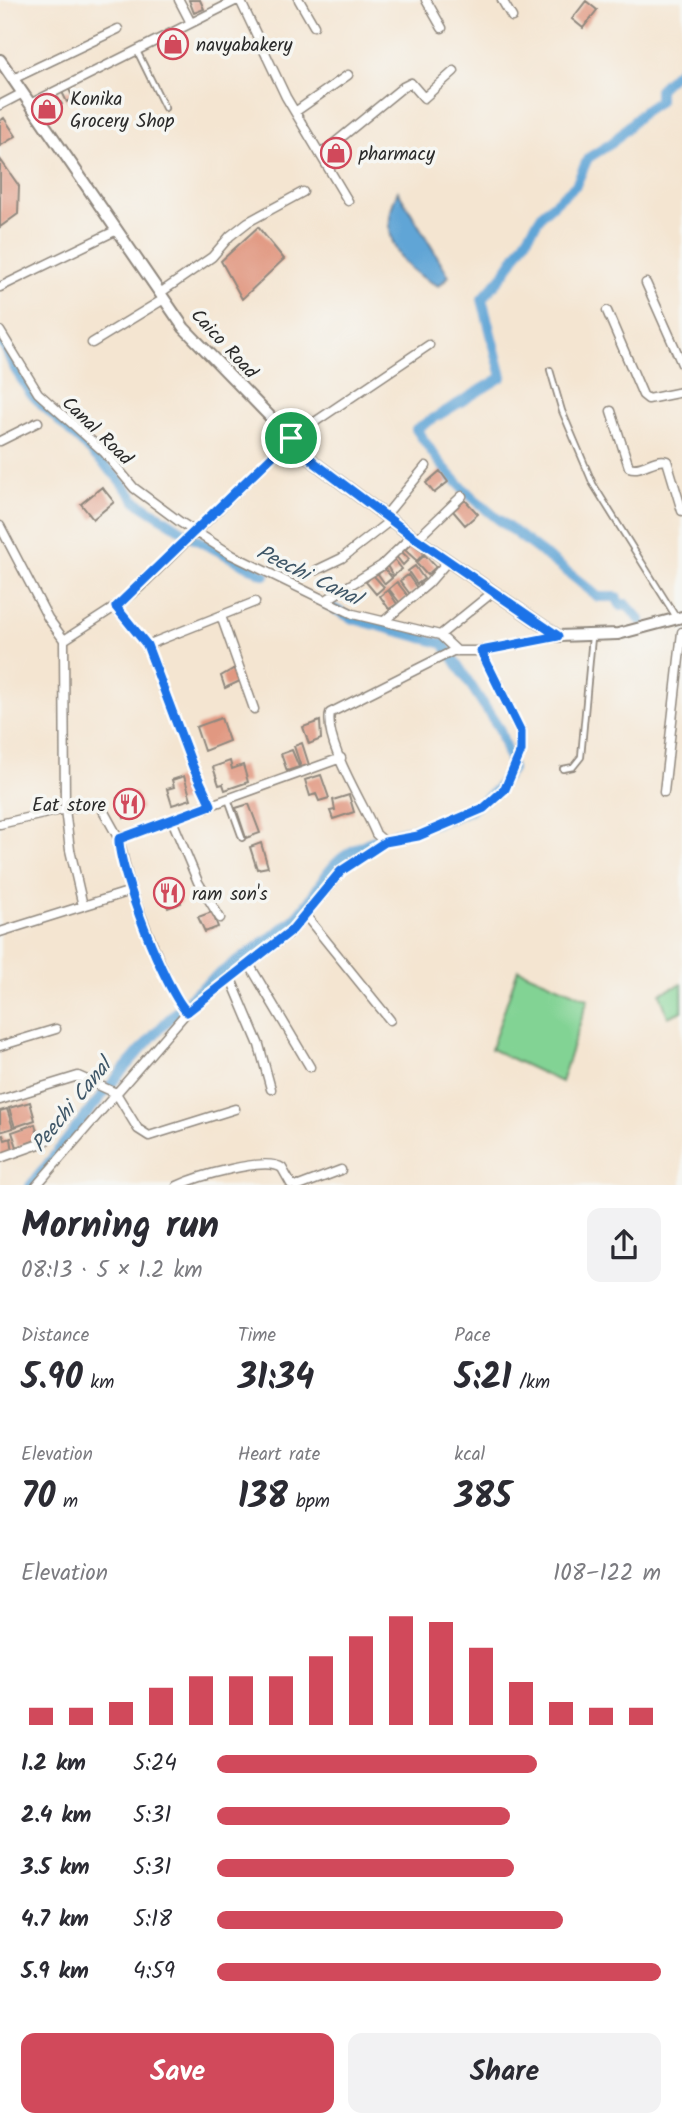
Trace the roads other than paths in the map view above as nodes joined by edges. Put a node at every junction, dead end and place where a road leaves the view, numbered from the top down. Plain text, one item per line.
1 (179, 0) edge
2 (239, 0) edge
3 (299, 0) edge
4 (426, 0) edge
5 (502, 0) edge
6 (227, 3) edge
7 (512, 18) dead end
8 (191, 23) junction
9 (314, 26) dead end
10 (442, 28) dead end
11 (118, 29) dead end
12 (137, 51) junction
13 (0, 60) edge
14 (454, 71) dead end
15 (348, 75) dead end
16 (13, 79) junction
17 (23, 93) junction
18 (30, 104) junction
19 (0, 105) edge
20 (164, 108) dead end
21 (296, 113) junction
22 (321, 154) junction
23 (303, 192) dead end
24 (348, 201) dead end
25 (117, 230) junction
26 (646, 283) dead end
27 (0, 287) edge
28 (162, 296) junction
29 (607, 311) dead end
30 (0, 331) edge
31 (93, 343) dead end
32 (429, 345) dead end
33 (682, 364) edge
34 (550, 370) dead end
35 (682, 391) edge
36 (611, 411) dead end
37 (38, 422) dead end
38 (291, 438) junction
39 (0, 441) edge
40 (426, 466) dead end
41 (463, 496) dead end
42 (682, 510) edge
43 (388, 518) junction
44 (0, 526) edge
45 (194, 533) junction
46 (415, 538) junction
47 (448, 561) junction
48 (317, 570) dead end
49 (493, 592) junction
50 (326, 600) junction
51 (255, 602) dead end
52 (116, 607) junction
53 (221, 615) junction
54 (679, 617) edge
55 (384, 621) junction
56 (682, 632) edge
57 (440, 635) junction
58 (558, 636) junction
59 (592, 637) junction
60 (64, 640) junction
61 (147, 645) junction
62 (455, 651) junction
63 (481, 651) junction
64 (254, 709) dead end
65 (341, 758) junction
66 (563, 769) dead end
67 (664, 792) dead end
68 (228, 799) junction
69 (211, 805) junction
70 (65, 809) junction
71 (172, 820) junction
72 (0, 824) edge
73 (242, 838) dead end
74 (119, 839) junction
75 (385, 842) junction
76 (131, 891) junction
77 (83, 906) junction
78 (306, 916) junction
79 (220, 918) dead end
80 (0, 932) edge
81 (249, 964) junction
82 (231, 979) junction
83 (186, 1011) junction
84 (390, 1020) dead end
85 (56, 1029) dead end
86 (0, 1046) edge
87 (310, 1067) dead end
88 (271, 1089) dead end
89 (116, 1093) junction
90 (0, 1100) edge
91 (235, 1109) dead end
92 (45, 1142) dead end
93 (0, 1158) edge
94 (341, 1170) dead end
95 (36, 1185) edge
96 (177, 1185) edge
97 (298, 1185) edge

1 - 8 street
2 - 6 street
2 - 21 street
3 - 9 street
4 - 10 street
5 - 7 street
6 - 8 street
8 - 12 street
11 - 16 street
12 - 18 street
12 - 20 lane
13 - 16 street, Caico Road
14 - 22 street
15 - 21 street
16 - 17 street, Caico Road
17 - 18 street, Caico Road
17 - 19 street
18 - 25 street, Caico Road
21 - 22 street
22 - 24 street
23 - 28 street
25 - 27 street
25 - 28 street, Caico Road
26 - 33 street
28 - 31 street
28 - 38 street, Caico Road
29 - 35 street
30 - 45 street, Canal Road
32 - 38 street
34 - 54 lane
36 - 42 street
37 - 39 street
38 - 43 street, Caico Road
38 - 45 street
40 - 43 street
41 - 46 street
43 - 46 street, Caico Road
43 - 48 street
44 - 60 street
45 - 50 street, Canal Road
45 - 52 street
46 - 47 street, Caico Road
46 - 50 street
47 - 49 street, Caico Road
47 - 55 street
49 - 57 street
49 - 58 street, Caico Road
50 - 55 street, Canal Road
51 - 53 street
52 - 60 street
52 - 61 street
53 - 61 street
53 - 64 street
54 - 59 street
55 - 57 street, Canal Road
56 - 67 street
57 - 62 street
58 - 59 street
58 - 63 street
59 - 66 lane
60 - 70 street
61 - 69 street
62 - 63 street
62 - 65 street
63 - 75 street
65 - 68 street
65 - 75 street
68 - 69 street
68 - 73 lane
69 - 71 street
70 - 72 street
70 - 74 street
70 - 77 street
71 - 74 street
71 - 79 street
74 - 76 street
75 - 78 street
76 - 77 street
76 - 83 street
77 - 80 street
78 - 81 street
78 - 84 street
81 - 82 street
81 - 87 street
82 - 83 street
82 - 88 street
83 - 89 street
85 - 86 street
89 - 90 street
89 - 91 street
89 - 95 street
92 - 93 street
94 - 97 street
96 - 97 street

